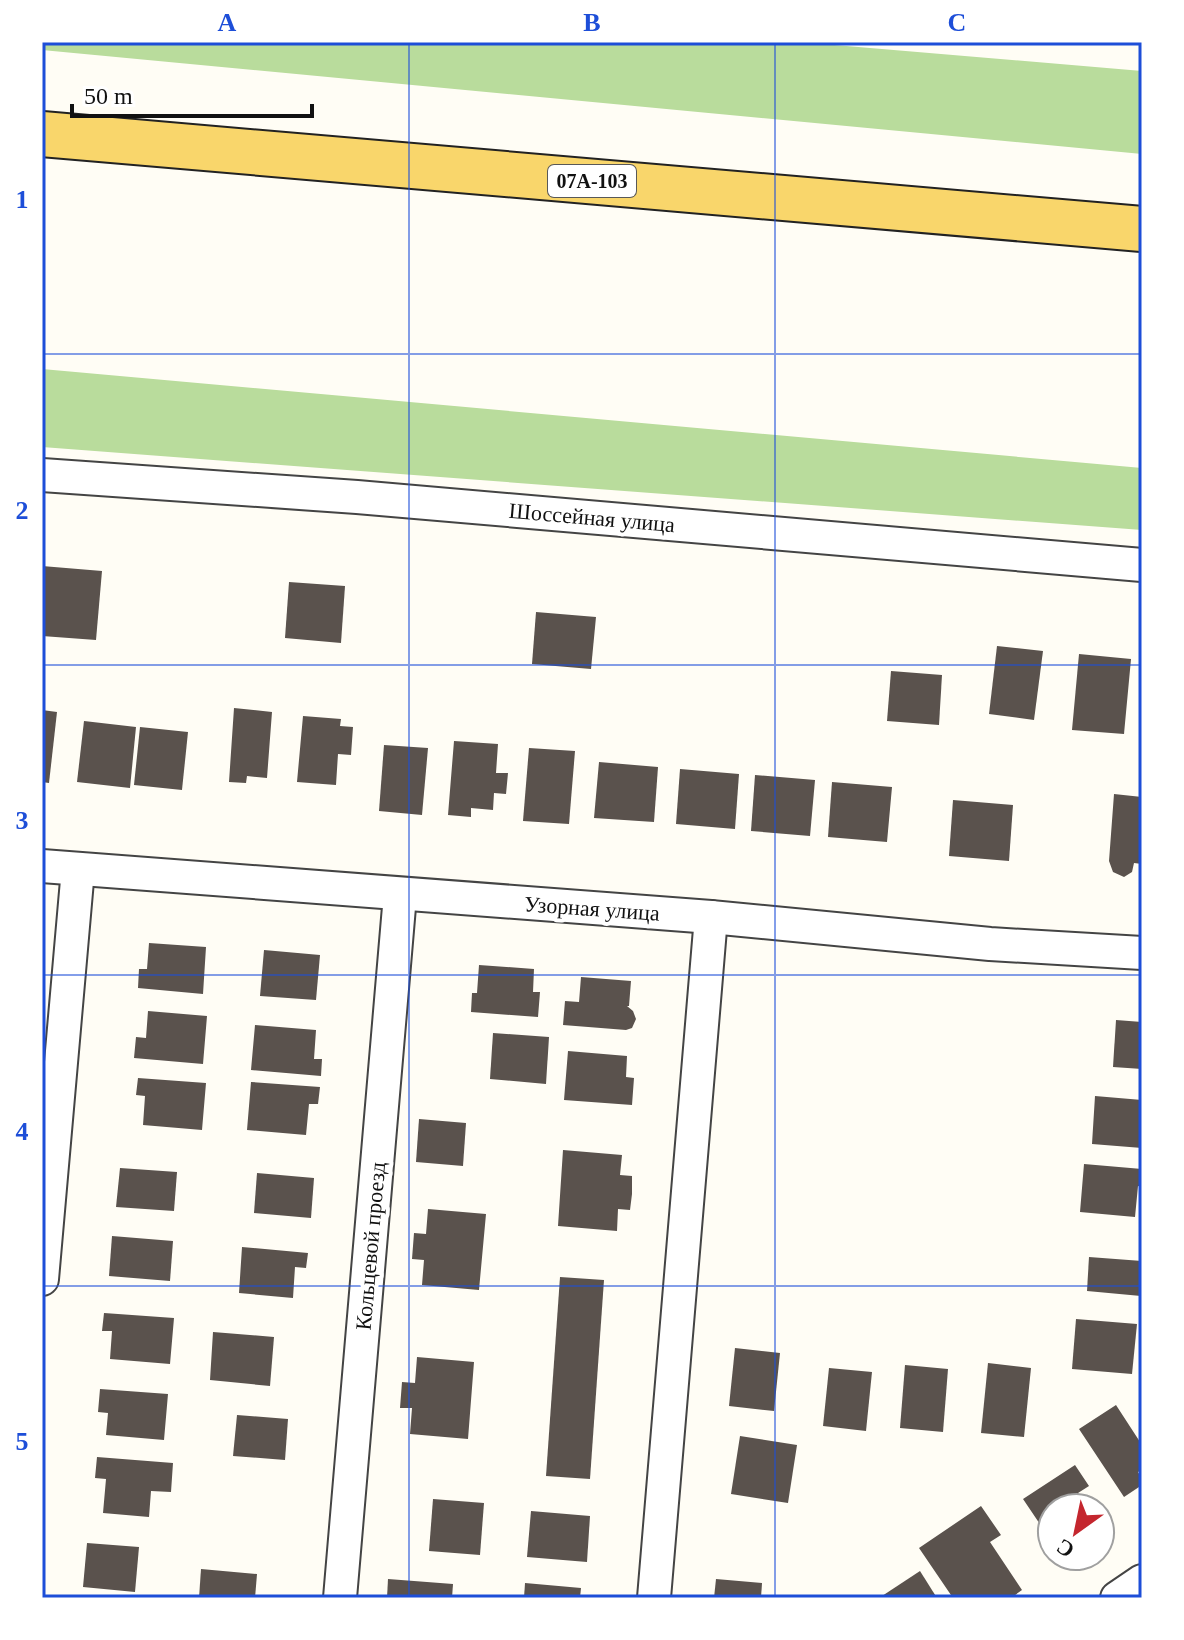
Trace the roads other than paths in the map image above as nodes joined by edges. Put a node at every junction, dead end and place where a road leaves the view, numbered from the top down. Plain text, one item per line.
1 (42, 134) edge
2 (1142, 229) edge
3 (42, 475) edge
4 (1142, 565) edge
5 (42, 866) edge
6 (78, 869) junction
7 (400, 895) junction
8 (711, 917) junction
9 (1142, 953) edge
10 (42, 1279) edge
11 (1142, 1581) edge
12 (340, 1598) edge
13 (654, 1598) edge
14 (1117, 1598) edge

1 - 2 main road, 07А-103
3 - 4 street, Шоссейная улица
5 - 6 street, Узорная улица
6 - 7 street, Узорная улица
6 - 10 street
7 - 8 street, Узорная улица
7 - 12 street, Кольцевой проезд
8 - 9 street, Узорная улица
8 - 13 street
11 - 14 street

